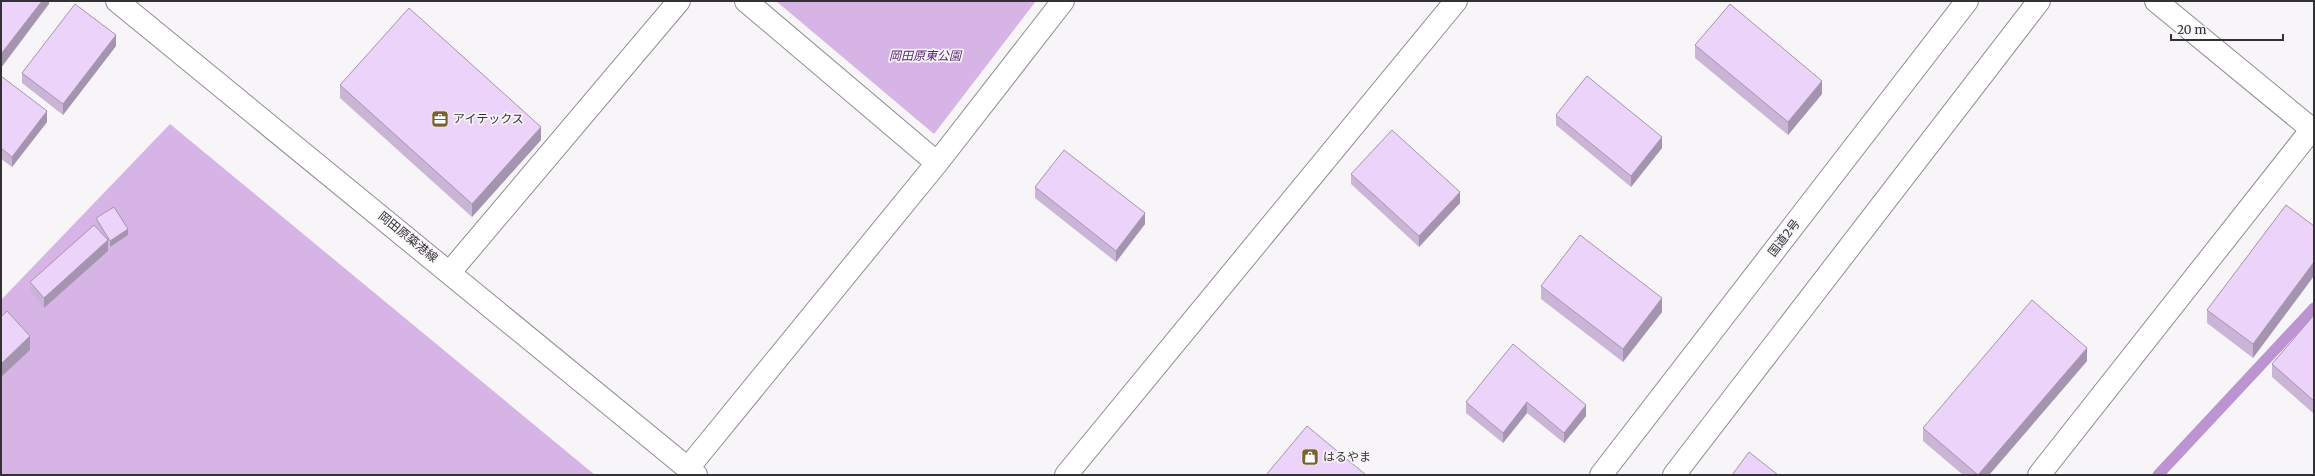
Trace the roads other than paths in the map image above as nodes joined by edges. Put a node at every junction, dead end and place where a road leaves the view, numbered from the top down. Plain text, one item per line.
1 (117, 1) edge
2 (679, 1) edge
3 (746, 1) edge
4 (1063, 1) edge
5 (1456, 1) edge
6 (1968, 1) edge
7 (2039, 1) edge
8 (2156, 1) edge
9 (2313, 130) edge
10 (937, 164) junction
11 (450, 272) junction
12 (692, 472) edge
13 (1066, 475) edge
14 (1600, 475) edge
15 (1674, 475) edge
16 (2039, 475) edge

1 - 11 main road, 岡田原築港線
2 - 11 main road
3 - 10 main road
4 - 10 main road
5 - 13 main road
6 - 14 main road, 国道2号
7 - 15 main road
8 - 9 main road
9 - 16 main road
10 - 12 main road
11 - 12 main road, 岡田原築港線

